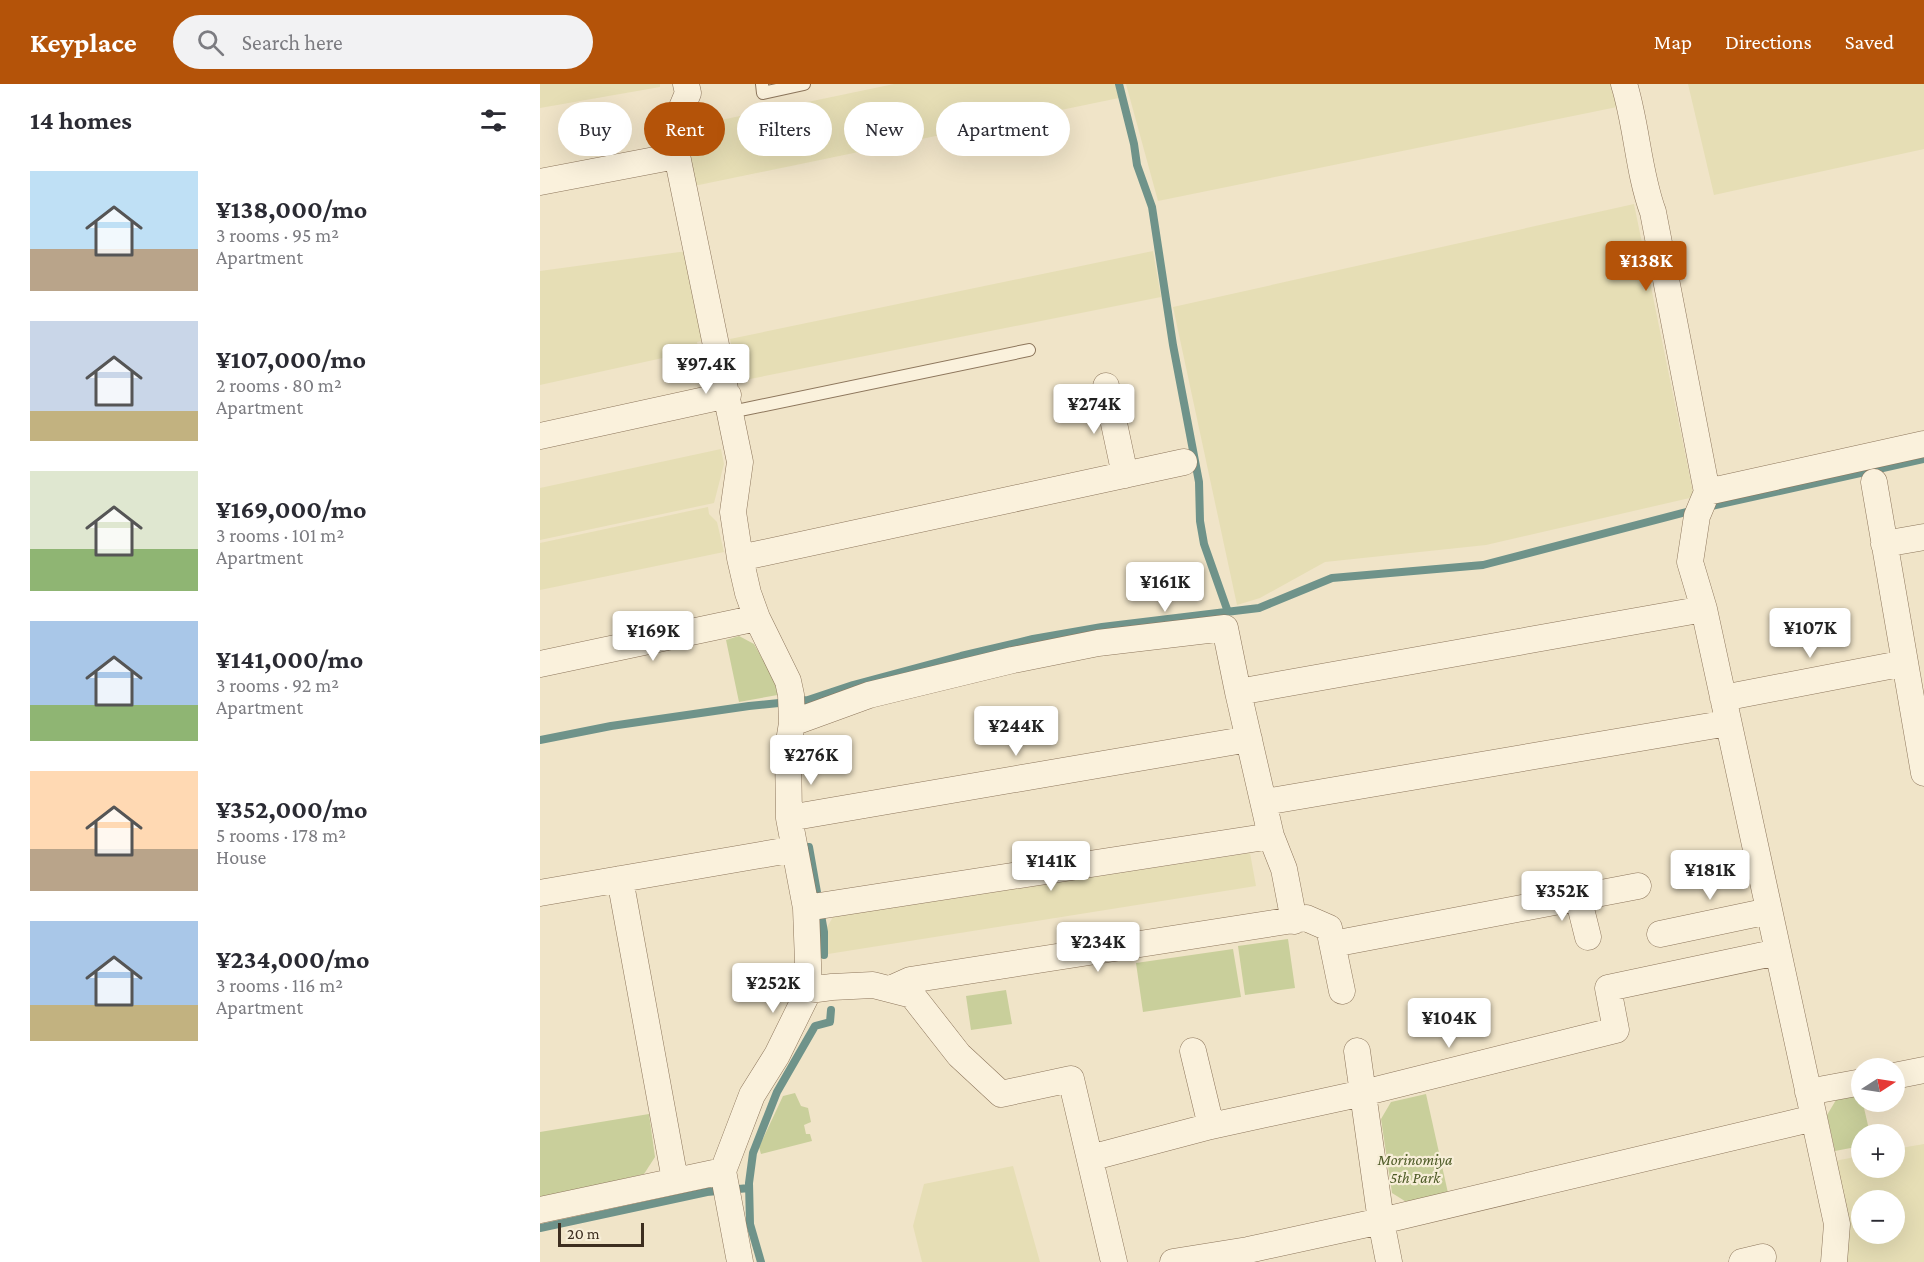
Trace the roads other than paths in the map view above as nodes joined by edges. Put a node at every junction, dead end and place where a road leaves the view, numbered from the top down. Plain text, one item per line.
1 (762, 84) edge
2 (804, 84) edge
3 (1624, 84) edge
4 (691, 85) edge
5 (684, 102) edge
6 (676, 156) joint
7 (540, 182) edge
8 (1029, 350) dead end
9 (1106, 386) dead end
10 (729, 403) junction
11 (540, 436) edge
12 (1924, 444) edge
13 (1184, 462) dead end
14 (1125, 475) junction
15 (1874, 482) dead end
16 (1702, 504) junction
17 (1924, 537) edge
18 (1884, 544) junction
19 (740, 558) junction
20 (1704, 609) junction
21 (758, 618) junction
22 (1905, 663) junction
23 (540, 664) edge
24 (1238, 692) junction
25 (1723, 698) junction
26 (1918, 698) edge
27 (792, 709) junction
28 (1728, 723) junction
29 (1250, 739) junction
30 (1924, 773) edge
31 (1265, 802) junction
32 (789, 818) junction
33 (1271, 836) junction
34 (795, 849) junction
35 (620, 879) junction
36 (1638, 886) dead end
37 (540, 893) edge
38 (1578, 897) junction
39 (815, 906) junction
40 (1769, 911) junction
41 (1294, 921) junction
42 (1660, 934) dead end
43 (1588, 937) dead end
44 (1333, 944) junction
45 (1778, 952) junction
46 (890, 989) junction
47 (809, 990) junction
48 (1342, 991) dead end
49 (1192, 1051) dead end
50 (1357, 1051) dead end
51 (1924, 1070) edge
52 (1905, 1074) edge
53 (1851, 1084) edge
54 (1808, 1092) junction
55 (1363, 1093) junction
56 (1814, 1118) junction
57 (1211, 1126) junction
58 (1090, 1158) junction
59 (675, 1180) junction
60 (725, 1183) junction
61 (540, 1210) edge
62 (1381, 1221) junction
63 (740, 1262) edge
64 (1114, 1262) edge
65 (1173, 1262) edge
66 (1389, 1262) edge
67 (1834, 1262) edge

1 - 2 lane
3 - 16 street
4 - 5 street
6 - 7 street
6 - 10 street
8 - 10 lane
9 - 14 street
10 - 11 street
10 - 19 street
12 - 16 street
13 - 14 street
14 - 19 street
15 - 18 street
16 - 20 street
17 - 18 street
18 - 22 street
19 - 21 street
20 - 24 street
20 - 25 street
21 - 23 street
21 - 27 street
22 - 25 street
22 - 26 street
24 - 27 street
24 - 29 street
25 - 28 street
26 - 30 street
27 - 32 street
28 - 31 street
28 - 40 street
29 - 31 street
29 - 32 street
31 - 33 street
32 - 34 street
33 - 39 street
33 - 41 street
34 - 35 street
34 - 39 street
35 - 37 street
35 - 59 street
36 - 38 street
38 - 43 street
38 - 44 street
39 - 47 street
40 - 42 street
40 - 45 street
41 - 44 street
41 - 46 street
44 - 48 street
45 - 54 street
45 - 55 street
46 - 47 street
46 - 58 street
47 - 60 street
49 - 57 street
50 - 55 street
51 - 52 street
53 - 54 street
54 - 56 street
55 - 57 street
55 - 62 street
56 - 62 street
56 - 67 street
57 - 58 street
58 - 64 street
59 - 60 street
59 - 61 street
60 - 63 street
62 - 65 street
62 - 66 street

